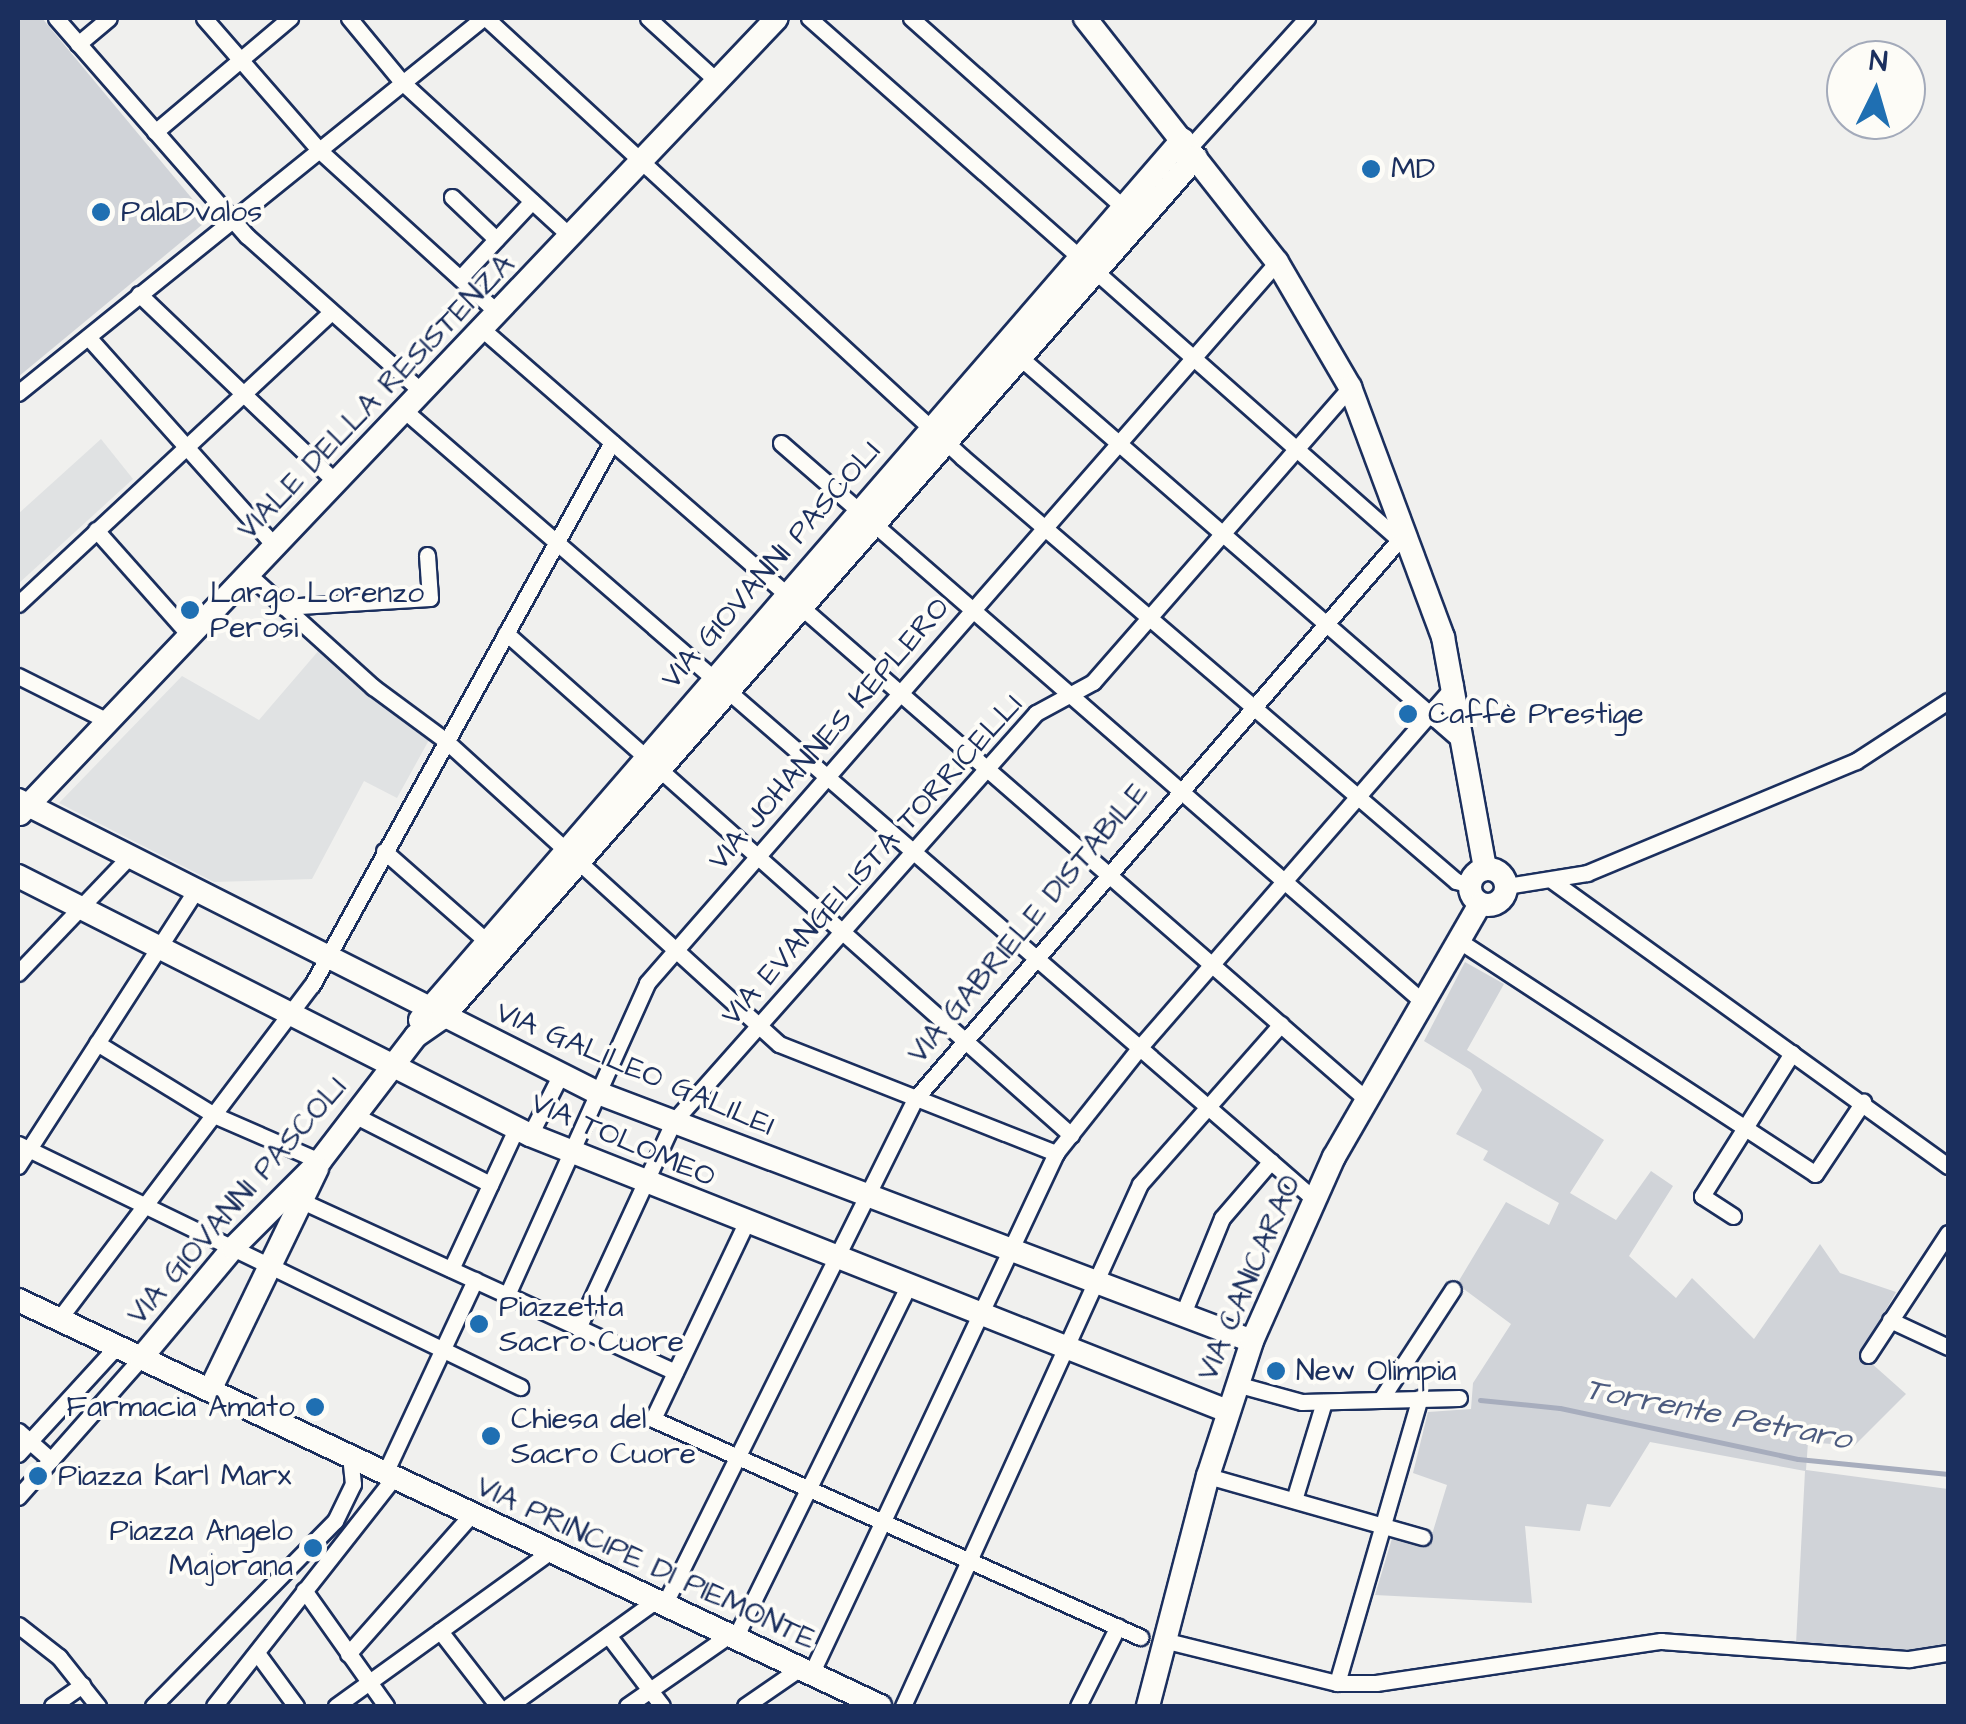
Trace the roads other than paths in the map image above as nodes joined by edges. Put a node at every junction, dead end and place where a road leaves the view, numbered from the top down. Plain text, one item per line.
1 (56, 18) edge
2 (109, 18) edge
3 (204, 18) edge
4 (290, 18) edge
5 (349, 18) edge
6 (485, 18) edge
7 (648, 18) edge
8 (777, 18) edge
9 (809, 18) edge
10 (912, 18) edge
11 (1085, 18) edge
12 (1308, 18) edge
13 (78, 44) junction
14 (240, 60) junction
15 (717, 81) junction
16 (402, 82) junction
17 (155, 132) junction
18 (1189, 148) junction
19 (320, 150) junction
20 (643, 159) junction
21 (452, 198) dead end
22 (532, 201) junction
23 (1132, 214) junction
24 (233, 221) junction
25 (570, 236) junction
26 (496, 239) junction
27 (1277, 262) junction
28 (1088, 264) junction
29 (460, 278) junction
30 (139, 294) junction
31 (332, 312) junction
32 (490, 321) junction
33 (88, 337) junction
34 (1012, 351) junction
35 (1195, 359) junction
36 (1350, 387) junction
37 (422, 392) junction
38 (18, 393) edge
39 (244, 394) junction
40 (405, 411) junction
41 (938, 435) junction
42 (612, 442) junction
43 (781, 443) dead end
44 (1120, 445) junction
45 (187, 448) junction
46 (1296, 449) junction
47 (336, 482) junction
48 (867, 517) junction
49 (96, 530) junction
50 (1046, 530) junction
51 (1222, 534) junction
52 (1400, 534) junction
53 (556, 542) junction
54 (275, 546) junction
55 (427, 555) dead end
56 (248, 574) junction
57 (794, 600) junction
58 (18, 604) edge
59 (283, 607) junction
60 (974, 611) junction
61 (1150, 617) junction
62 (1323, 621) junction
63 (506, 634) junction
64 (190, 636) junction
65 (18, 676) edge
66 (721, 684) junction
67 (1455, 685) junction
68 (900, 694) junction
69 (1072, 696) junction
70 (1948, 702) edge
71 (1251, 704) junction
72 (1432, 715) junction
73 (108, 721) junction
74 (446, 741) junction
75 (1466, 746) junction
76 (652, 763) junction
77 (987, 769) junction
78 (827, 776) junction
79 (1179, 789) junction
80 (1360, 796) junction
81 (21, 807) edge
82 (912, 850) junction
83 (384, 851) junction
84 (572, 854) junction
85 (129, 857) junction
86 (757, 857) junction
87 (1107, 873) junction
88 (18, 876) edge
89 (1286, 882) junction
90 (1554, 882) junction
91 (1478, 886) junction
92 (1506, 886) joint
93 (195, 891) junction
94 (79, 908) junction
95 (841, 931) junction
96 (484, 939) junction
97 (1460, 942) junction
98 (157, 948) junction
99 (677, 948) junction
100 (1033, 956) junction
101 (325, 960) junction
102 (1213, 964) junction
103 (18, 973) edge
104 (1424, 1003) junction
105 (433, 1014) junction
106 (290, 1016) junction
107 (760, 1023) junction
108 (1281, 1024) junction
109 (962, 1036) junction
110 (97, 1042) junction
111 (1140, 1047) junction
112 (1792, 1053) junction
113 (391, 1068) junction
114 (560, 1074) junction
115 (598, 1093) junction
116 (915, 1099) junction
117 (1366, 1099) junction
118 (1862, 1102) junction
119 (1210, 1108) junction
120 (354, 1115) junction
121 (214, 1116) junction
122 (673, 1122) junction
123 (1745, 1128) junction
124 (523, 1132) junction
125 (1071, 1135) junction
126 (23, 1147) edge
127 (571, 1153) junction
128 (1056, 1153) junction
129 (320, 1160) junction
130 (1271, 1161) junction
131 (18, 1166) edge
132 (1948, 1166) edge
133 (490, 1184) junction
134 (645, 1185) junction
135 (870, 1198) junction
136 (1313, 1198) junction
137 (145, 1205) junction
138 (268, 1212) junction
139 (299, 1212) junction
140 (1733, 1216) dead end
141 (746, 1224) junction
142 (1948, 1233) edge
143 (233, 1248) junction
144 (1008, 1253) junction
145 (838, 1260) junction
146 (272, 1266) junction
147 (451, 1269) junction
148 (476, 1280) junction
149 (908, 1286) junction
150 (1097, 1286) junction
151 (1454, 1290) dead end
152 (506, 1295) junction
153 (18, 1300) edge
154 (977, 1314) junction
155 (1182, 1316) junction
156 (59, 1319) junction
157 (1890, 1320) junction
158 (578, 1328) junction
159 (1252, 1341) junction
160 (117, 1346) junction
161 (1948, 1347) edge
162 (1066, 1349) junction
163 (443, 1350) junction
164 (1868, 1355) dead end
165 (141, 1358) junction
166 (675, 1372) junction
167 (1236, 1384) junction
168 (520, 1387) dead end
169 (210, 1390) junction
170 (1420, 1398) junction
171 (1460, 1398) dead end
172 (1380, 1399) junction
173 (1324, 1402) junction
174 (1226, 1411) junction
175 (22, 1435) edge
176 (18, 1454) edge
177 (350, 1456) junction
178 (737, 1456) junction
179 (50, 1460) junction
180 (390, 1475) junction
181 (1208, 1476) junction
182 (809, 1488) junction
183 (18, 1497) edge
184 (1294, 1500) junction
185 (472, 1514) junction
186 (879, 1520) junction
187 (1381, 1525) junction
188 (1422, 1537) dead end
189 (551, 1551) junction
190 (965, 1561) junction
191 (308, 1597) junction
192 (660, 1603) junction
193 (18, 1625) edge
194 (1118, 1626) junction
195 (440, 1631) junction
196 (608, 1636) junction
197 (732, 1637) junction
198 (1151, 1638) junction
199 (32, 1639) junction
200 (18, 1651) edge
201 (1948, 1653) edge
202 (348, 1654) junction
203 (260, 1658) junction
204 (806, 1671) junction
205 (369, 1682) junction
206 (1337, 1683) junction
207 (82, 1685) junction
208 (650, 1690) junction
209 (52, 1706) edge
210 (98, 1706) edge
211 (153, 1706) edge
212 (214, 1706) edge
213 (296, 1706) edge
214 (336, 1706) edge
215 (386, 1706) edge
216 (498, 1706) edge
217 (508, 1706) edge
218 (627, 1706) edge
219 (662, 1706) edge
220 (744, 1706) edge
221 (880, 1706) edge
222 (903, 1706) edge
223 (1078, 1706) edge
224 (1148, 1706) edge

1 - 13 street
2 - 13 street
3 - 14 street
4 - 14 street
5 - 16 street
6 - 16 street
6 - 20 street
7 - 15 street
8 - 15 street, VIALE DELLA RESISTENZA
9 - 28 street
10 - 23 street
11 - 18 street
12 - 18 street
13 - 17 street
14 - 17 street
14 - 19 street
15 - 20 street, VIALE DELLA RESISTENZA
16 - 19 street
16 - 22 street
17 - 24 street
18 - 23 street, VIA GIOVANNI PASCOLI
18 - 27 street
19 - 24 street
19 - 29 street
20 - 25 street, VIALE DELLA RESISTENZA
20 - 41 street
21 - 26 street
22 - 25 street
22 - 26 street
23 - 28 street, VIA GIOVANNI PASCOLI
24 - 30 street
24 - 31 street
25 - 32 street, VIALE DELLA RESISTENZA
26 - 29 street
27 - 35 street, VIA JOHANNES KEPLERO
27 - 36 street
28 - 34 street, VIA GIOVANNI PASCOLI
28 - 35 street
29 - 32 street
30 - 33 street
30 - 39 street
31 - 37 street
31 - 39 street
32 - 37 street, VIALE DELLA RESISTENZA
32 - 42 street
33 - 38 street
33 - 45 street
34 - 41 street, VIA GIOVANNI PASCOLI
34 - 44 street
35 - 44 street, VIA JOHANNES KEPLERO
35 - 46 street
36 - 46 street, VIA EVANGELISTA TORRICELLI
36 - 52 street
37 - 40 street, VIALE DELLA RESISTENZA
39 - 45 street
39 - 47 street
40 - 47 street, VIALE DELLA RESISTENZA
40 - 53 street
41 - 48 street, VIA GIOVANNI PASCOLI
41 - 50 street
42 - 53 street
42 - 57 street
43 - 48 street
44 - 50 street, VIA JOHANNES KEPLERO
44 - 51 street
45 - 49 street
45 - 54 street
46 - 51 street, VIA EVANGELISTA TORRICELLI
46 - 52 street
47 - 54 street, VIALE DELLA RESISTENZA
48 - 57 street, VIA GIOVANNI PASCOLI
48 - 60 street
49 - 58 street
49 - 64 street
50 - 60 street, VIA JOHANNES KEPLERO
50 - 61 street
51 - 61 street, VIA EVANGELISTA TORRICELLI
51 - 62 street
52 - 62 street, VIA GABRIELE DISTABILE
52 - 67 street
53 - 63 street
53 - 66 street
54 - 56 street, VIALE DELLA RESISTENZA
55 - 59 street
56 - 59 street
56 - 64 street, VIALE DELLA RESISTENZA
57 - 66 street, VIA GIOVANNI PASCOLI
57 - 68 street
59 - 74 street
60 - 68 street, VIA JOHANNES KEPLERO
60 - 69 street
61 - 69 street, VIA EVANGELISTA TORRICELLI
61 - 71 street
62 - 71 street, VIA GABRIELE DISTABILE
62 - 72 street
63 - 74 street
63 - 76 street
64 - 73 street, VIALE DELLA RESISTENZA
65 - 73 street
66 - 76 street, VIA GIOVANNI PASCOLI
66 - 78 street
67 - 72 street
67 - 75 street
68 - 77 street
68 - 78 street, VIA JOHANNES KEPLERO
69 - 77 street, VIA EVANGELISTA TORRICELLI
69 - 79 street
70 - 90 street
71 - 79 street, VIA GABRIELE DISTABILE
71 - 80 street
72 - 75 street
72 - 80 street
73 - 81 street, VIALE DELLA RESISTENZA
74 - 83 street
74 - 84 street
75 - 91 street
76 - 84 street, VIA GIOVANNI PASCOLI
76 - 86 street
77 - 82 street, VIA EVANGELISTA TORRICELLI
77 - 87 street
78 - 82 street
78 - 86 street, VIA JOHANNES KEPLERO
79 - 87 street, VIA GABRIELE DISTABILE
79 - 89 street
80 - 89 street
80 - 91 street
81 - 85 street, VIA GALILEO GALILEI
82 - 95 street, VIA EVANGELISTA TORRICELLI
82 - 100 street
83 - 96 street
83 - 101 street
84 - 96 street, VIA GIOVANNI PASCOLI
84 - 99 street
84 - 105 street, VIA GIOVANNI PASCOLI
85 - 93 street, VIA GALILEO GALILEI
85 - 94 street
86 - 95 street
86 - 99 street, VIA JOHANNES KEPLERO
87 - 100 street, VIA GABRIELE DISTABILE
87 - 102 street
88 - 94 street, VIA TOLOMEO
89 - 102 street
89 - 104 street
90 - 92 street
90 - 112 street
91 - 92 street
91 - 97 street, VIA CANICARAO
93 - 98 street
93 - 101 street, VIA GALILEO GALILEI
94 - 98 street, VIA TOLOMEO
94 - 103 street
95 - 107 street, VIA EVANGELISTA TORRICELLI
95 - 109 street
96 - 105 street, VIA GIOVANNI PASCOLI
97 - 104 street, VIA CANICARAO
97 - 123 street
98 - 106 street, VIA TOLOMEO
98 - 110 street
99 - 107 street
99 - 115 street, VIA JOHANNES KEPLERO
100 - 109 street, VIA GABRIELE DISTABILE
100 - 111 street
101 - 105 street, VIA GALILEO GALILEI
101 - 106 street
102 - 108 street
102 - 111 street
104 - 117 street, VIA CANICARAO
105 - 113 street, VIA GIOVANNI PASCOLI
105 - 114 street, VIA GALILEO GALILEI
106 - 113 street, VIA TOLOMEO
106 - 121 street
107 - 116 street
107 - 122 street, VIA EVANGELISTA TORRICELLI
108 - 117 street
108 - 119 street
109 - 116 street, VIA GABRIELE DISTABILE
109 - 125 street
110 - 121 street
110 - 126 street
111 - 119 street
111 - 125 street
112 - 118 street
112 - 123 street
113 - 120 street, VIA GIOVANNI PASCOLI
113 - 124 street, VIA TOLOMEO
114 - 115 street, VIA GALILEO GALILEI
114 - 124 street
115 - 122 street, VIA GALILEO GALILEI
115 - 127 street, VIA JOHANNES KEPLERO
116 - 128 street
116 - 135 street, VIA GABRIELE DISTABILE
117 - 136 street, VIA CANICARAO
118 - 123 street
118 - 132 street
119 - 130 street
119 - 150 street
120 - 129 street, VIA GIOVANNI PASCOLI
120 - 133 street
121 - 129 street
121 - 137 street
122 - 134 street, VIA EVANGELISTA TORRICELLI
122 - 135 street, VIA GALILEO GALILEI
123 - 140 street
124 - 127 street, VIA TOLOMEO
124 - 133 street
125 - 128 street
126 - 131 street
126 - 137 street
127 - 134 street, VIA TOLOMEO
127 - 152 street, VIA JOHANNES KEPLERO
128 - 144 street
129 - 138 street, VIA GIOVANNI PASCOLI
129 - 139 street
130 - 136 street
130 - 155 street
133 - 147 street
134 - 141 street, VIA TOLOMEO
134 - 158 street, VIA EVANGELISTA TORRICELLI
135 - 144 street, VIA GALILEO GALILEI
135 - 145 street, VIA GABRIELE DISTABILE
136 - 159 street, VIA CANICARAO
137 - 143 street
137 - 156 street
138 - 139 street
138 - 143 street, VIA GIOVANNI PASCOLI
139 - 146 street
139 - 147 street
141 - 145 street, VIA TOLOMEO
141 - 166 street
142 - 157 street
143 - 146 street
143 - 165 street, VIA GIOVANNI PASCOLI
144 - 150 street, VIA GALILEO GALILEI
144 - 154 street
145 - 149 street, VIA TOLOMEO
145 - 178 street, VIA GABRIELE DISTABILE
146 - 163 street
146 - 169 street
147 - 148 street
148 - 152 street
148 - 163 street
149 - 154 street, VIA TOLOMEO
149 - 182 street
150 - 155 street, VIA GALILEO GALILEI
150 - 162 street
151 - 172 street
152 - 158 street
153 - 156 street, VIA PRINCIPE DI PIEMONTE
154 - 162 street, VIA TOLOMEO
154 - 186 street
155 - 159 street, VIA GALILEO GALILEI
156 - 160 street, VIA PRINCIPE DI PIEMONTE
157 - 161 street
157 - 164 street
158 - 166 street
159 - 167 street, VIA CANICARAO
160 - 165 street, VIA PRINCIPE DI PIEMONTE
160 - 175 street
162 - 174 street, VIA TOLOMEO
162 - 190 street
163 - 168 street
163 - 180 street
165 - 169 street, VIA PRINCIPE DI PIEMONTE
165 - 179 street
166 - 178 street
167 - 173 street
167 - 174 street, VIA CANICARAO
169 - 177 street, VIA PRINCIPE DI PIEMONTE
170 - 171 street
170 - 172 street
170 - 187 street
172 - 173 street
173 - 184 street
174 - 181 street, VIA CANICARAO
175 - 176 street
175 - 179 street
177 - 180 street, VIA PRINCIPE DI PIEMONTE
177 - 211 street
178 - 182 street
178 - 192 street, VIA GABRIELE DISTABILE
179 - 183 street
180 - 185 street, VIA PRINCIPE DI PIEMONTE
180 - 191 street
181 - 184 street
181 - 198 street, VIA CANICARAO
182 - 186 street
182 - 197 street
184 - 187 street
185 - 189 street, VIA PRINCIPE DI PIEMONTE
185 - 202 street
186 - 190 street
186 - 204 street
187 - 188 street
187 - 206 street
189 - 192 street, VIA PRINCIPE DI PIEMONTE
189 - 195 street
190 - 194 street
190 - 222 street
191 - 202 street
191 - 203 street
192 - 196 street
192 - 197 street, VIA PRINCIPE DI PIEMONTE
193 - 199 street
194 - 198 street
194 - 223 street
195 - 205 street
195 - 216 street
196 - 208 street
196 - 217 street
197 - 204 street, VIA PRINCIPE DI PIEMONTE
197 - 208 street
198 - 206 street
198 - 224 street, VIA CANICARAO
199 - 200 street
199 - 207 street
201 - 206 street
202 - 205 street
203 - 212 street
203 - 213 street
204 - 220 street
204 - 221 street, VIA PRINCIPE DI PIEMONTE
205 - 214 street
205 - 215 street
207 - 209 street
207 - 210 street
208 - 218 street
208 - 219 street

